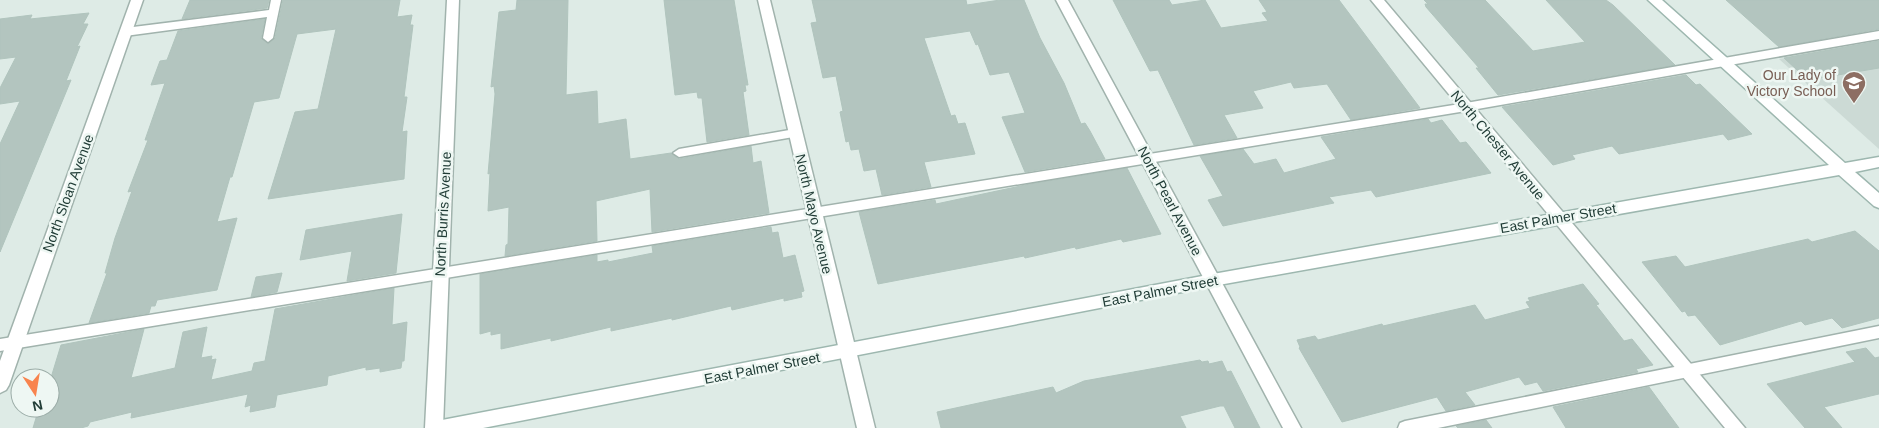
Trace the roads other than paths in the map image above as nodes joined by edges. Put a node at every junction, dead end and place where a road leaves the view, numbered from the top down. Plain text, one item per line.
1 (137, 0) edge
2 (276, 0) edge
3 (453, 0) edge
4 (764, 0) edge
5 (1062, 0) edge
6 (1376, 0) edge
7 (1654, 0) edge
8 (273, 13) junction
9 (125, 32) junction
10 (1879, 35) edge
11 (268, 38) dead end
12 (1722, 61) junction
13 (1466, 107) junction
14 (795, 133) junction
15 (679, 153) dead end
16 (1147, 158) junction
17 (1879, 162) edge
18 (1842, 169) junction
19 (1879, 202) edge
20 (814, 213) junction
21 (1559, 218) junction
22 (440, 274) junction
23 (1213, 280) junction
24 (1879, 332) edge
25 (7, 344) edge
26 (847, 352) junction
27 (1688, 371) junction
28 (0, 385) edge
29 (434, 428) edge
30 (442, 428) edge
31 (866, 428) edge
32 (1292, 428) edge
33 (1405, 428) edge
34 (1736, 428) edge

1 - 9 street, North Sloan Avenue
2 - 8 lane
3 - 22 street, North Burris Avenue
4 - 14 street, North Mayo Avenue
5 - 16 street, North Pearl Avenue
6 - 13 street, North Chester Avenue
7 - 12 street
8 - 9 lane
8 - 11 lane
9 - 25 street, North Sloan Avenue
10 - 12 lane
12 - 13 lane
12 - 18 street
13 - 16 lane
13 - 21 street, North Chester Avenue
14 - 15 lane
14 - 20 street, North Mayo Avenue
16 - 20 lane
16 - 23 street, North Pearl Avenue
17 - 18 street, East Palmer Street
18 - 19 street
18 - 21 street, East Palmer Street
20 - 22 lane
20 - 26 street, North Mayo Avenue
21 - 23 street, East Palmer Street
21 - 27 street, North Chester Avenue
22 - 25 lane
22 - 29 street, North Burris Avenue
23 - 26 street, East Palmer Street
23 - 32 street, North Pearl Avenue
24 - 27 lane
25 - 28 street, North Sloan Avenue
26 - 30 street, East Palmer Street
26 - 31 street, North Mayo Avenue
27 - 33 lane
27 - 34 street, North Chester Avenue

